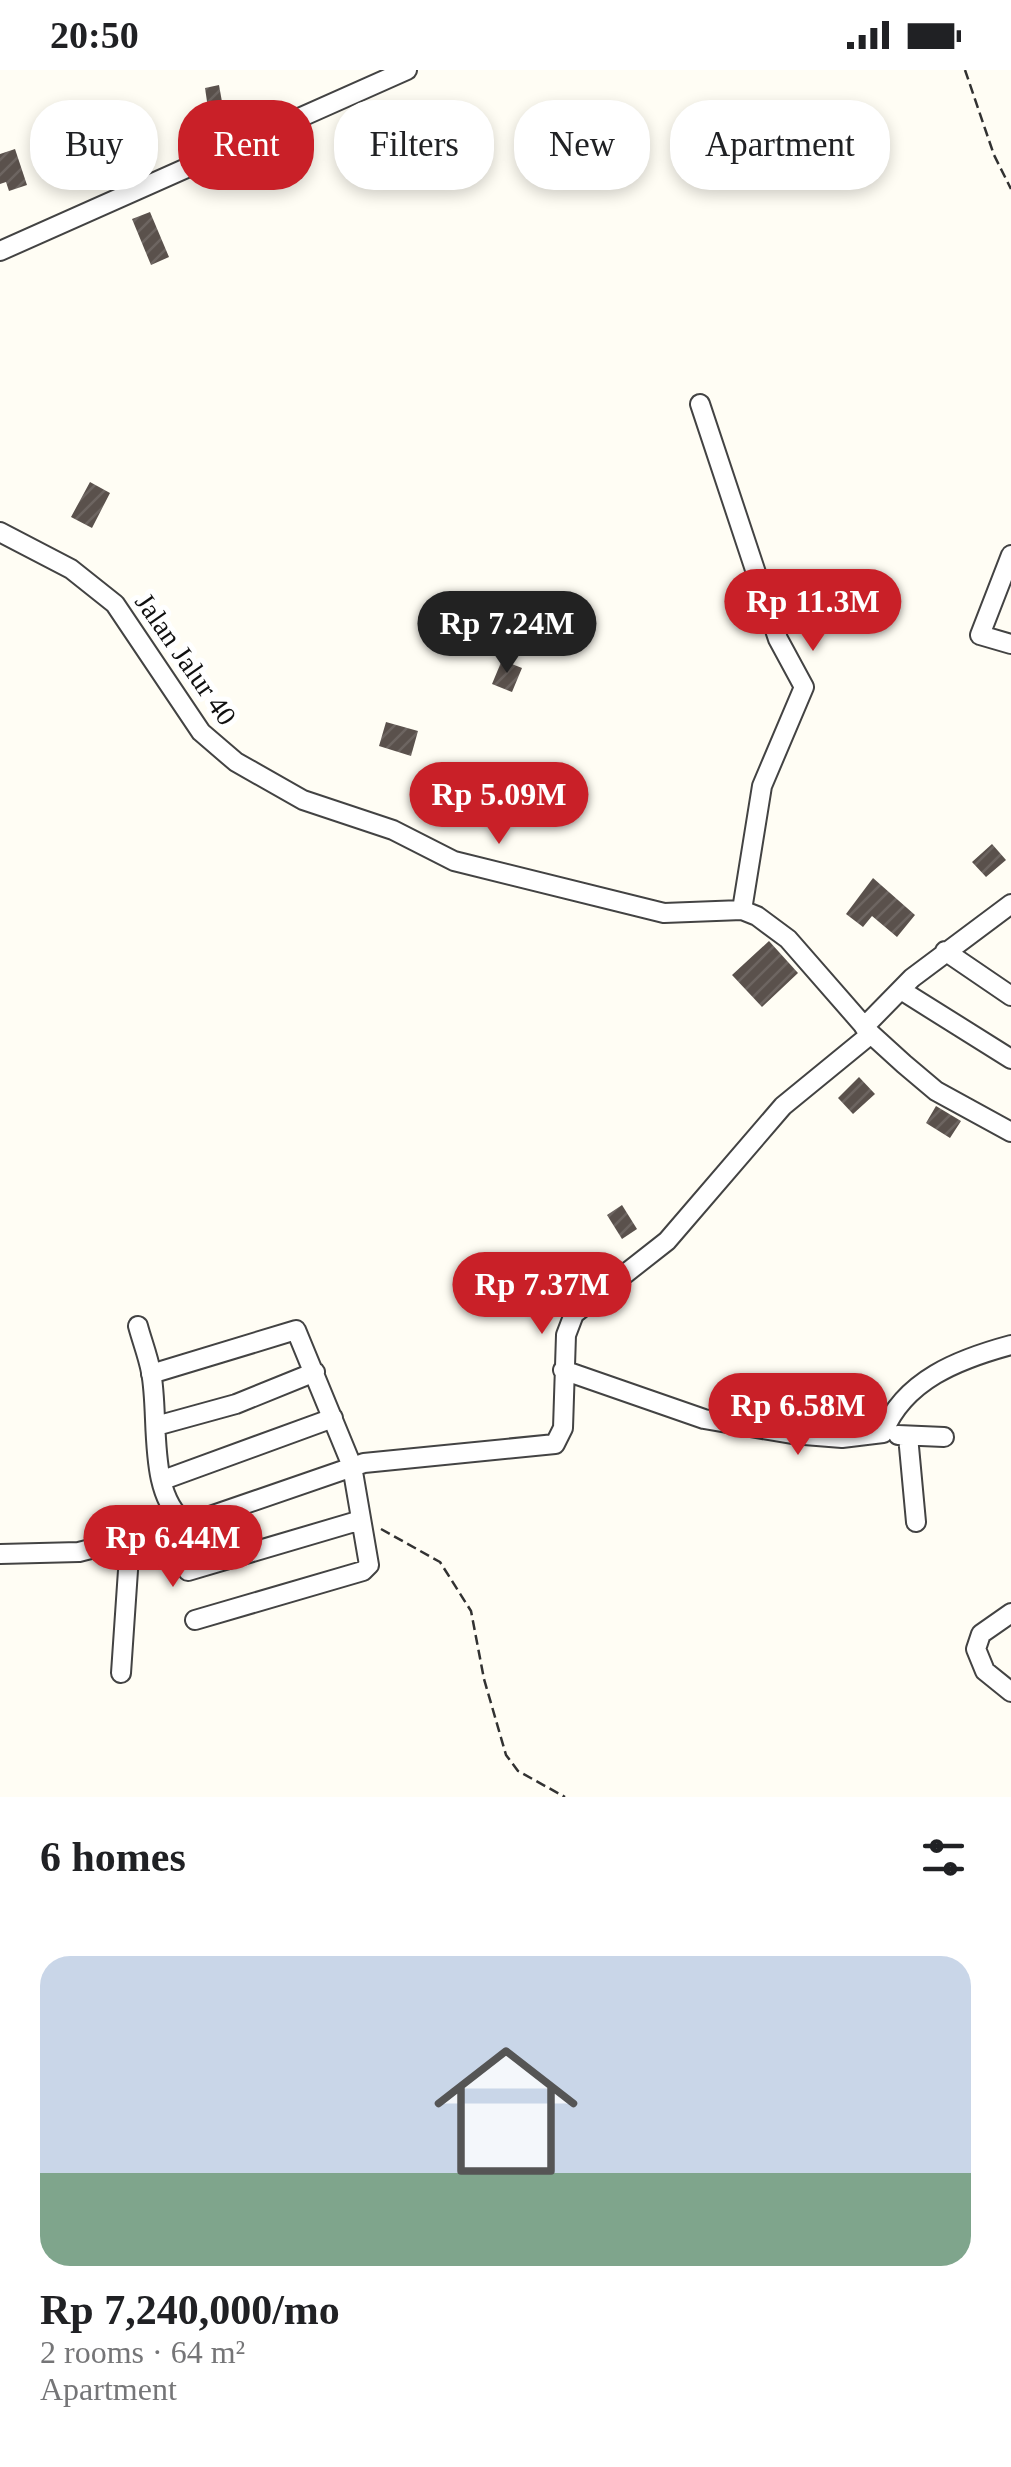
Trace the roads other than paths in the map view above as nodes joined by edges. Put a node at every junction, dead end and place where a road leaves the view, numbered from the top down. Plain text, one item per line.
1 (407, 70) edge
2 (0, 251) edge
3 (700, 404) dead end
4 (0, 532) edge
5 (1011, 555) edge
6 (1007, 578) edge
7 (1011, 644) edge
8 (1011, 904) edge
9 (742, 910) junction
10 (945, 951) junction
11 (900, 990) junction
12 (1011, 996) edge
13 (868, 1030) junction
14 (1011, 1060) edge
15 (1011, 1132) edge
16 (138, 1326) dead end
17 (1011, 1345) edge
18 (563, 1370) junction
19 (315, 1372) junction
20 (152, 1374) junction
21 (333, 1418) junction
22 (156, 1426) junction
23 (882, 1433) junction
24 (908, 1436) junction
25 (944, 1437) dead end
26 (352, 1466) junction
27 (163, 1480) junction
28 (361, 1520) junction
29 (916, 1522) dead end
30 (187, 1524) junction
31 (130, 1540) junction
32 (0, 1554) edge
33 (1011, 1613) edge
34 (195, 1620) dead end
35 (121, 1673) dead end
36 (1011, 1692) edge

1 - 2 street
3 - 9 street
4 - 9 street, Jalan Jalur 40
5 - 6 street
6 - 7 street
8 - 10 street
9 - 13 street
10 - 11 street
10 - 12 street
11 - 13 street
11 - 14 street
13 - 15 street
13 - 18 street
16 - 20 street
17 - 23 street
18 - 23 street
18 - 26 street
19 - 20 street
19 - 21 street
19 - 22 street
20 - 22 street
21 - 26 street
21 - 27 street
22 - 27 street
23 - 24 street
24 - 25 street
24 - 29 street
26 - 28 street
26 - 30 street
27 - 30 street
28 - 30 street
28 - 34 street
30 - 31 street
31 - 32 street
31 - 35 street
33 - 36 street

